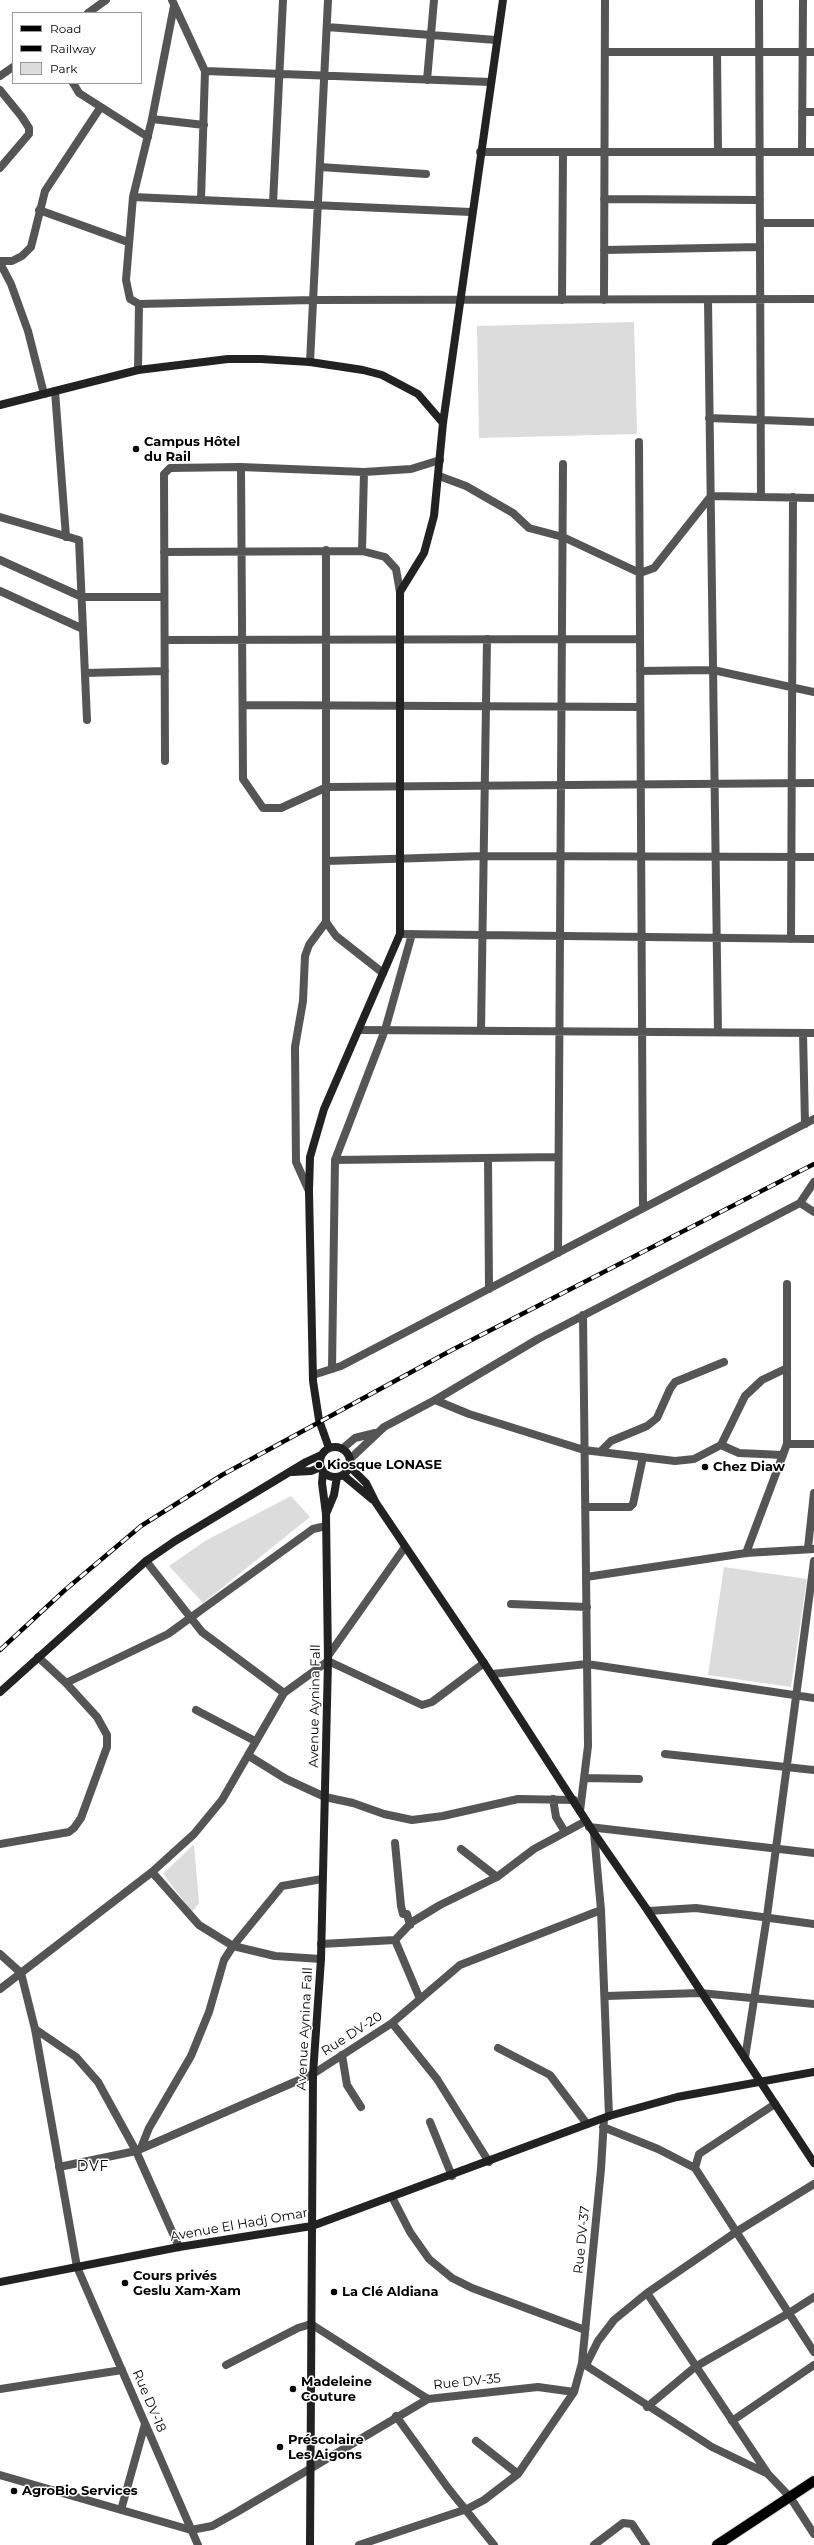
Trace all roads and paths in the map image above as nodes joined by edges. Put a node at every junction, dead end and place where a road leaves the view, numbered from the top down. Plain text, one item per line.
1 (106, 0) edge
2 (283, 0) edge
3 (328, 0) edge
4 (434, 0) edge
5 (503, 0) edge
6 (605, 0) edge
7 (759, 0) edge
8 (803, 0) edge
9 (173, 3) edge
10 (89, 12) edge
11 (327, 27) junction
12 (431, 35) junction
13 (496, 40) junction
14 (605, 52) junction
15 (717, 52) junction
16 (760, 52) junction
17 (803, 52) junction
18 (814, 52) edge
19 (12, 68) edge
20 (205, 72) junction
21 (280, 74) junction
22 (0, 76) edge
23 (324, 76) junction
24 (427, 80) junction
25 (490, 82) junction
26 (74, 84) edge
27 (0, 90) edge
28 (100, 108) junction
29 (802, 112) junction
30 (814, 112) edge
31 (152, 119) junction
32 (204, 125) junction
33 (148, 137) junction
34 (480, 152) junction
35 (563, 152) junction
36 (605, 152) junction
37 (718, 152) junction
38 (760, 152) junction
39 (802, 152) junction
40 (814, 152) edge
41 (320, 167) junction
42 (0, 168) edge
43 (426, 174) dead end
44 (133, 197) junction
45 (604, 198) junction
46 (202, 200) junction
47 (760, 200) junction
48 (273, 203) junction
49 (318, 205) junction
50 (39, 210) junction
51 (471, 212) junction
52 (760, 223) junction
53 (814, 223) edge
54 (128, 242) junction
55 (760, 247) junction
56 (604, 250) junction
57 (0, 262) edge
58 (814, 299) edge
59 (313, 300) junction
60 (461, 300) junction
61 (562, 300) junction
62 (604, 300) junction
63 (708, 300) junction
64 (760, 300) junction
65 (139, 304) junction
66 (310, 362) junction
67 (138, 370) junction
68 (55, 391) junction
69 (44, 394) junction
70 (0, 405) edge
71 (710, 418) junction
72 (761, 420) junction
73 (814, 422) edge
74 (443, 423) junction
75 (639, 442) dead end
76 (440, 460) junction
77 (563, 464) dead end
78 (241, 467) junction
79 (364, 472) junction
80 (439, 476) junction
81 (711, 496) junction
82 (761, 497) junction
83 (793, 497) junction
84 (814, 498) edge
85 (0, 517) edge
86 (66, 537) junction
87 (563, 537) junction
88 (326, 550) junction
89 (242, 551) junction
90 (362, 551) junction
91 (164, 552) junction
92 (0, 560) edge
93 (640, 573) junction
94 (0, 591) edge
95 (400, 592) junction
96 (82, 597) junction
97 (164, 597) junction
98 (83, 629) junction
99 (562, 639) junction
100 (640, 639) junction
101 (165, 640) junction
102 (242, 640) junction
103 (326, 640) junction
104 (400, 640) junction
105 (487, 640) junction
106 (713, 670) junction
107 (165, 671) junction
108 (640, 671) junction
109 (85, 673) junction
110 (793, 688) junction
111 (814, 692) edge
112 (243, 705) junction
113 (326, 706) junction
114 (400, 706) junction
115 (486, 707) junction
116 (561, 707) junction
117 (640, 708) junction
118 (87, 720) dead end
119 (165, 761) dead end
120 (792, 783) junction
121 (814, 783) edge
122 (640, 784) junction
123 (715, 784) junction
124 (561, 785) junction
125 (400, 786) junction
126 (484, 786) junction
127 (327, 787) junction
128 (483, 856) junction
129 (560, 857) junction
130 (641, 857) junction
131 (715, 857) junction
132 (792, 857) junction
133 (814, 857) edge
134 (400, 860) junction
135 (327, 861) junction
136 (326, 922) junction
137 (400, 934) junction
138 (412, 934) junction
139 (482, 935) junction
140 (560, 936) junction
141 (642, 937) junction
142 (717, 938) junction
143 (791, 939) junction
144 (814, 939) edge
145 (383, 973) junction
146 (360, 1030) junction
147 (385, 1030) junction
148 (480, 1031) junction
149 (559, 1031) junction
150 (642, 1032) junction
151 (718, 1032) junction
152 (803, 1033) junction
153 (814, 1033) edge
154 (814, 1119) edge
155 (804, 1124) junction
156 (558, 1157) junction
157 (488, 1158) junction
158 (335, 1160) junction
159 (814, 1182) edge
160 (309, 1191) junction
161 (800, 1203) junction
162 (643, 1208) junction
163 (814, 1212) edge
164 (558, 1253) junction
165 (787, 1284) dead end
166 (489, 1289) junction
167 (583, 1315) junction
168 (724, 1362) dead end
169 (787, 1368) junction
170 (332, 1369) junction
171 (313, 1375) junction
172 (435, 1400) junction
173 (375, 1433) junction
174 (787, 1444) junction
175 (814, 1444) edge
176 (721, 1445) junction
177 (329, 1448) junction
178 (342, 1449) junction
179 (584, 1450) junction
180 (600, 1452) junction
181 (321, 1455) junction
182 (783, 1455) junction
183 (643, 1457) junction
184 (350, 1463) junction
185 (322, 1470) junction
186 (292, 1472) junction
187 (340, 1476) junction
188 (814, 1493) edge
189 (376, 1503) junction
190 (585, 1507) junction
191 (326, 1514) junction
192 (326, 1526) junction
193 (405, 1547) junction
194 (811, 1548) edge
195 (746, 1553) junction
196 (146, 1561) junction
197 (814, 1561) edge
198 (586, 1577) junction
199 (511, 1604) dead end
200 (587, 1607) junction
201 (190, 1618) junction
202 (810, 1627) edge
203 (38, 1657) junction
204 (328, 1658) junction
205 (484, 1663) junction
206 (587, 1664) junction
207 (492, 1674) junction
208 (66, 1683) junction
209 (0, 1692) edge
210 (284, 1693) junction
211 (796, 1696) junction
212 (814, 1698) edge
213 (196, 1710) dead end
214 (255, 1741) junction
215 (665, 1754) dead end
216 (249, 1756) junction
217 (787, 1767) junction
218 (814, 1770) edge
219 (585, 1778) junction
220 (639, 1779) dead end
221 (325, 1798) junction
222 (553, 1800) junction
223 (574, 1800) junction
224 (580, 1811) junction
225 (590, 1827) junction
226 (565, 1832) junction
227 (395, 1843) dead end
228 (0, 1844) edge
229 (776, 1848) junction
230 (461, 1849) dead end
231 (814, 1853) edge
232 (152, 1872) junction
233 (498, 1877) junction
234 (322, 1879) junction
235 (601, 1910) junction
236 (648, 1911) junction
237 (767, 1916) junction
238 (814, 1924) edge
239 (410, 1925) junction
240 (395, 1940) junction
241 (321, 1944) junction
242 (233, 1946) junction
243 (0, 1954) edge
244 (321, 1959) junction
245 (21, 1973) junction
246 (0, 1989) edge
247 (700, 1993) junction
248 (606, 1996) junction
249 (754, 1996) junction
250 (420, 1999) junction
251 (814, 2004) edge
252 (392, 2023) junction
253 (35, 2029) junction
254 (498, 2048) dead end
255 (342, 2056) junction
256 (745, 2058) junction
257 (814, 2072) edge
258 (313, 2074) junction
259 (761, 2081) junction
260 (775, 2104) junction
261 (361, 2108) dead end
262 (605, 2121) junction
263 (430, 2122) dead end
264 (587, 2124) junction
265 (139, 2150) junction
266 (489, 2162) junction
267 (814, 2163) edge
268 (59, 2167) junction
269 (695, 2168) junction
270 (452, 2176) junction
271 (814, 2184) edge
272 (392, 2197) junction
273 (312, 2226) junction
274 (736, 2232) junction
275 (179, 2247) junction
276 (77, 2267) junction
277 (0, 2282) edge
278 (647, 2293) junction
279 (814, 2297) edge
280 (789, 2314) junction
281 (311, 2324) junction
282 (585, 2330) junction
283 (814, 2352) edge
284 (584, 2364) junction
285 (226, 2365) dead end
286 (814, 2365) edge
287 (695, 2367) junction
288 (122, 2370) junction
289 (0, 2389) edge
290 (574, 2392) junction
291 (428, 2399) junction
292 (647, 2407) junction
293 (396, 2416) junction
294 (732, 2421) junction
295 (145, 2424) junction
296 (476, 2441) dead end
297 (310, 2467) junction
298 (518, 2474) junction
299 (768, 2474) junction
300 (0, 2475) edge
301 (814, 2481) edge
302 (790, 2497) junction
303 (467, 2509) junction
304 (121, 2510) junction
305 (191, 2530) junction
306 (814, 2534) edge
307 (198, 2545) edge
308 (310, 2545) edge
309 (359, 2545) edge
310 (494, 2545) edge
311 (594, 2545) edge
312 (646, 2545) edge
313 (717, 2545) edge

1 - 10 street
2 - 21 street
3 - 11 street
4 - 12 street
5 - 13 main road
6 - 14 street
7 - 16 street
8 - 17 street
9 - 20 street
9 - 31 street
11 - 12 street
11 - 23 street
12 - 13 street
12 - 24 street
13 - 25 main road
14 - 15 street
14 - 36 street
15 - 16 street
15 - 37 street
16 - 17 street
16 - 38 street
17 - 18 street
17 - 29 street
19 - 22 street
20 - 21 street
20 - 32 street
21 - 23 street
21 - 48 street
23 - 24 street
23 - 41 street
24 - 25 street
25 - 34 main road
26 - 28 street
27 - 42 street
28 - 33 street
28 - 50 street
29 - 30 street
29 - 39 street
31 - 32 street
31 - 33 street
32 - 46 street
33 - 44 street
34 - 35 street
34 - 51 main road
35 - 36 street
35 - 61 street
36 - 37 street
36 - 45 street
37 - 38 street
38 - 39 street
38 - 47 street
39 - 40 street
41 - 43 street
41 - 49 street
44 - 46 street
44 - 54 street
45 - 47 street
45 - 56 street
46 - 48 street
47 - 52 street
48 - 49 street
49 - 51 street
49 - 59 street
50 - 54 street
50 - 57 street
51 - 60 main road
52 - 53 street
52 - 55 street
54 - 65 street
55 - 56 street
55 - 64 street
56 - 62 street
57 - 69 street
58 - 64 street
59 - 60 street
59 - 65 street
59 - 66 street
60 - 61 street
60 - 74 main road
61 - 62 street
62 - 63 street
63 - 64 street
63 - 71 street
64 - 72 street
65 - 67 street
66 - 67 main road
66 - 74 main road
67 - 68 main road
68 - 69 main road
68 - 86 street
69 - 70 main road
71 - 72 street
71 - 81 street
72 - 73 street
72 - 82 street
74 - 76 main road
75 - 93 street
76 - 79 street
76 - 80 main road
77 - 87 street
78 - 79 street
78 - 89 street
78 - 91 street
79 - 90 street
80 - 87 street
80 - 95 main road
81 - 82 street
81 - 93 street
81 - 106 street
82 - 83 street
83 - 84 street
83 - 110 street
85 - 86 street
86 - 96 street
87 - 93 street
87 - 99 street
88 - 89 street
88 - 90 street
88 - 103 street
89 - 91 street
89 - 102 street
90 - 95 street
91 - 97 street
92 - 96 street
93 - 100 street
94 - 98 street
95 - 104 main road
96 - 97 street
96 - 98 street
97 - 101 street
98 - 109 street
99 - 100 street
99 - 105 street
99 - 116 street
100 - 108 street
101 - 102 street
101 - 107 street
102 - 103 street
102 - 112 street
103 - 104 street
103 - 113 street
104 - 105 street
104 - 114 main road
105 - 115 street
106 - 108 street
106 - 110 street
106 - 123 street
107 - 109 street
107 - 119 street
108 - 117 street
109 - 118 street
110 - 111 street
110 - 120 street
112 - 113 street
112 - 127 street
113 - 114 street
113 - 127 street
114 - 115 street
114 - 125 main road
115 - 116 street
115 - 126 street
116 - 117 street
116 - 124 street
117 - 122 street
120 - 121 street
120 - 123 street
120 - 132 street
122 - 123 street
122 - 124 street
122 - 130 street
123 - 131 street
124 - 126 street
124 - 129 street
125 - 126 street
125 - 127 street
125 - 134 main road
126 - 128 street
127 - 135 street
128 - 129 street
128 - 134 street
128 - 139 street
129 - 130 street
129 - 140 street
130 - 131 street
130 - 141 street
131 - 132 street
131 - 142 street
132 - 133 street
132 - 143 street
134 - 135 street
134 - 137 main road
135 - 136 street
136 - 145 street
136 - 160 street
137 - 138 street
137 - 145 main road
138 - 139 street
138 - 147 street
139 - 140 street
139 - 148 street
140 - 141 street
140 - 149 street
141 - 142 street
141 - 150 street
142 - 143 street
142 - 151 street
143 - 144 street
145 - 146 main road
146 - 147 street
146 - 160 main road
147 - 148 street
147 - 158 street
148 - 149 street
149 - 150 street
149 - 156 street
150 - 151 street
150 - 162 street
151 - 152 street
152 - 153 street
152 - 155 street
154 - 155 street
155 - 162 street
156 - 157 street
156 - 164 street
157 - 158 street
157 - 166 street
158 - 170 street
159 - 161 street
160 - 171 main road
161 - 163 street
161 - 167 street
162 - 164 street
164 - 166 street
165 - 169 street
166 - 170 street
167 - 172 street
167 - 179 street
168 - 180 street
169 - 174 street
169 - 176 street
170 - 171 street
171 - 177 main road
172 - 173 street
172 - 179 street
173 - 178 street
173 - 184 street
174 - 175 street
174 - 182 street
176 - 182 street
176 - 183 street
177 - 178 main road
177 - 181 main road
178 - 184 main road
179 - 180 street
179 - 190 street
180 - 183 street
181 - 185 main road
181 - 186 main road
182 - 195 street
183 - 190 street
184 - 187 main road
184 - 189 main road
185 - 186 main road
185 - 187 main road
185 - 191 main road, Avenue Aynina Fall
186 - 196 main road
187 - 189 main road
187 - 191 main road
188 - 194 street
189 - 193 main road
190 - 198 street
191 - 192 main road, Avenue Aynina Fall
192 - 201 street
192 - 204 main road, Avenue Aynina Fall
193 - 204 street
193 - 205 main road
194 - 195 street
195 - 198 street
196 - 201 street
196 - 203 main road
197 - 202 street
198 - 200 street
199 - 200 street
200 - 206 street
201 - 208 street
201 - 210 street
202 - 211 street
203 - 208 street
203 - 209 main road
204 - 205 street
204 - 210 street
204 - 221 main road, Avenue Aynina Fall
205 - 207 main road
206 - 207 street
206 - 211 street
206 - 219 street
207 - 223 main road
208 - 228 street
210 - 214 street
211 - 212 street
211 - 217 street
213 - 214 street
214 - 216 street
215 - 217 street
216 - 221 street
216 - 232 street
217 - 218 street
217 - 229 street
219 - 220 street
219 - 224 street
221 - 222 street
221 - 234 main road, Avenue Aynina Fall
222 - 223 street
222 - 226 street
223 - 224 main road
224 - 225 main road
225 - 226 street
225 - 229 street
225 - 235 street, Rue DV-37
225 - 236 main road
226 - 233 street
227 - 239 street
229 - 231 street
229 - 237 street
230 - 233 street
232 - 242 street
232 - 245 street
233 - 239 street
234 - 241 main road, Avenue Aynina Fall
234 - 242 street
235 - 248 street, Rue DV-37
235 - 250 street, Rue DV-20
236 - 237 street
236 - 247 main road
237 - 238 street
237 - 249 street
239 - 240 street
240 - 241 street
240 - 250 street
241 - 244 main road, Avenue Aynina Fall
242 - 244 street
242 - 265 street
243 - 245 street
244 - 258 main road, Avenue Aynina Fall
245 - 246 street
245 - 253 street, Rue DV-18
247 - 248 street
247 - 249 street
247 - 256 main road
248 - 262 street, Rue DV-37
249 - 251 street
249 - 256 street
250 - 252 street, Rue DV-20
252 - 255 street, Rue DV-20
252 - 266 street
253 - 265 street
253 - 268 street, Rue DV-18
254 - 264 street
255 - 258 street, Rue DV-20
255 - 261 street
256 - 259 main road
257 - 259 main road
258 - 265 street, Rue DV-20
258 - 273 main road, Avenue Aynina Fall
259 - 260 main road
259 - 262 main road, Avenue El Hadj Omar
260 - 267 main road
260 - 269 street
262 - 264 main road, Avenue El Hadj Omar
262 - 269 street
262 - 282 street, Rue DV-37
263 - 270 street
264 - 266 main road, Avenue El Hadj Omar
265 - 268 street, Rue DV-20
265 - 275 street
266 - 270 main road, Avenue El Hadj Omar
268 - 276 street, Rue DV-18
269 - 274 street
270 - 272 main road, Avenue El Hadj Omar
271 - 274 street
272 - 273 main road, Avenue El Hadj Omar
272 - 282 street
273 - 275 main road, Avenue El Hadj Omar
273 - 281 main road, Avenue Aynina Fall
274 - 278 street
274 - 280 street
275 - 276 main road, Avenue El Hadj Omar
276 - 277 main road, Avenue El Hadj Omar
276 - 288 street, Rue DV-18
278 - 284 street
278 - 287 street
279 - 280 street
280 - 283 street
280 - 287 street
281 - 285 street
281 - 291 street, Rue DV-35
281 - 297 main road, Avenue Aynina Fall
282 - 284 street, Rue DV-37
284 - 290 street
284 - 292 street
286 - 294 street
287 - 292 street
287 - 294 street
288 - 289 street
288 - 295 street, Rue DV-18
290 - 291 street, Rue DV-35
290 - 298 street
291 - 293 street
292 - 299 street
293 - 297 street
293 - 303 street
294 - 299 street
295 - 304 street
295 - 305 street, Rue DV-18
296 - 298 street
297 - 305 street
297 - 308 main road, Avenue Aynina Fall
298 - 303 street
299 - 302 street
300 - 304 street
301 - 302 main road
302 - 306 street
302 - 313 main road
303 - 309 street
303 - 310 street
304 - 305 street
305 - 307 street, Rue DV-18
311 - 312 street

